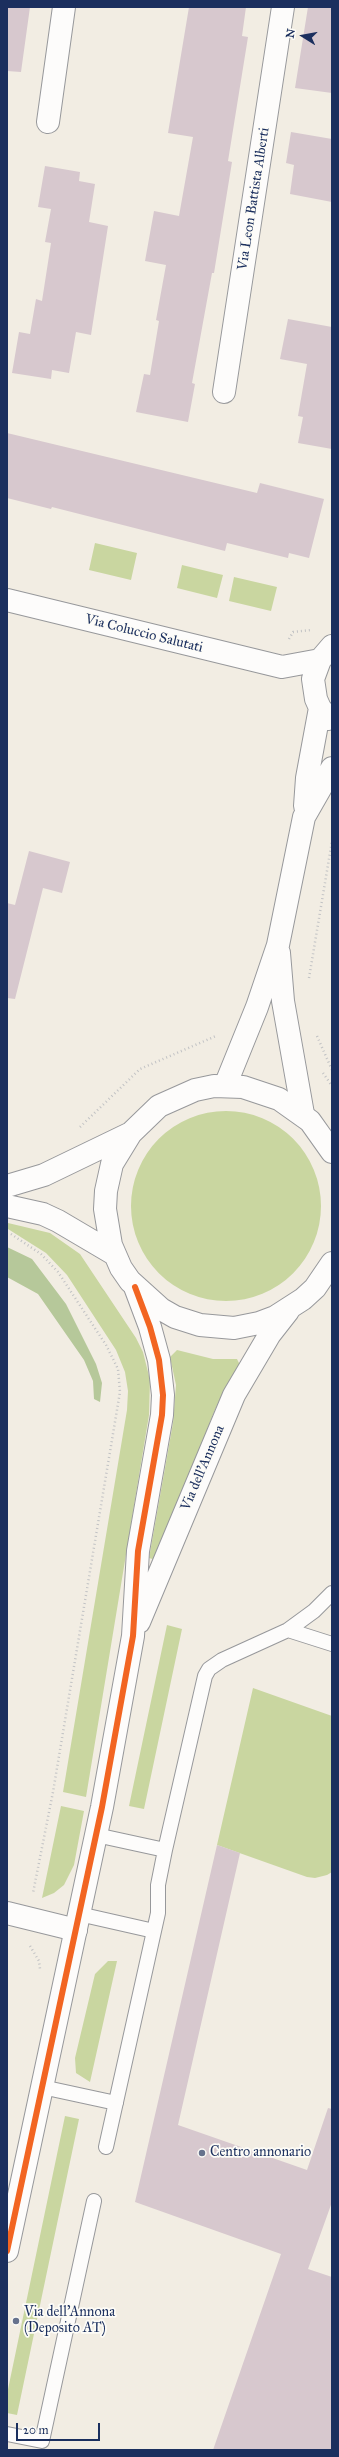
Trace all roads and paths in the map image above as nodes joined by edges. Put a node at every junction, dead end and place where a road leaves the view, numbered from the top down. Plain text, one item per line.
1 (64, 7) edge
2 (283, 7) edge
3 (48, 122) dead end
4 (224, 392) dead end
5 (7, 600) edge
6 (314, 630) dead end
7 (288, 641) dead end
8 (326, 653) edge
9 (282, 667) junction
10 (322, 706) edge
11 (332, 768) edge
12 (304, 817) junction
13 (332, 841) edge
14 (278, 944) junction
15 (308, 984) dead end
16 (315, 1030) dead end
17 (220, 1034) dead end
18 (321, 1069) dead end
19 (332, 1070) edge
20 (225, 1086) junction
21 (332, 1086) edge
22 (303, 1114) junction
23 (79, 1128) dead end
24 (325, 1131) edge
25 (131, 1133) junction
26 (332, 1152) edge
27 (7, 1186) edge
28 (7, 1206) edge
29 (7, 1232) edge
30 (114, 1254) junction
31 (332, 1263) edge
32 (135, 1287) junction
33 (290, 1309) junction
34 (332, 1593) edge
35 (288, 1630) junction
36 (132, 1636) junction
37 (332, 1644) edge
38 (96, 1835) junction
39 (165, 1850) junction
40 (7, 1913) edge
41 (28, 1918) junction
42 (78, 1922) junction
43 (154, 1931) junction
44 (40, 1974) dead end
45 (42, 2087) junction
46 (116, 2103) junction
47 (106, 2147) dead end
48 (94, 2201) dead end
49 (7, 2250) edge
50 (7, 2434) edge

1 - 3 street
2 - 4 street, Via Leon Battista Alberti
5 - 9 street, Via Coluccio Salutati
6 - 7 path
8 - 9 street
8 - 10 street
9 - 10 street
10 - 12 street
11 - 12 street
12 - 14 street
13 - 15 path
14 - 20 street
14 - 22 street
16 - 19 path
17 - 23 path
18 - 21 path
20 - 22 street, Via dell'Annona
20 - 25 street, Via dell'Annona
22 - 24 street, Via dell'Annona
24 - 26 street, Via dell'Annona
25 - 27 street
25 - 30 street, Via dell'Annona
28 - 30 street
29 - 41 path
30 - 32 street, Via dell'Annona
31 - 33 street, Via dell'Annona
32 - 33 street, Via dell'Annona
32 - 36 street, Via dell'Annona
33 - 36 street, Via dell'Annona
34 - 35 lane
35 - 37 lane
35 - 39 lane
36 - 38 street, Via dell'Annona
38 - 39 lane
38 - 42 street, Via dell'Annona
39 - 43 lane
40 - 41 street
41 - 42 street
41 - 44 path
42 - 43 lane
42 - 45 street, Via dell'Annona
43 - 46 lane
45 - 46 lane
45 - 49 street, Via dell'Annona
46 - 47 lane
48 - 50 lane

